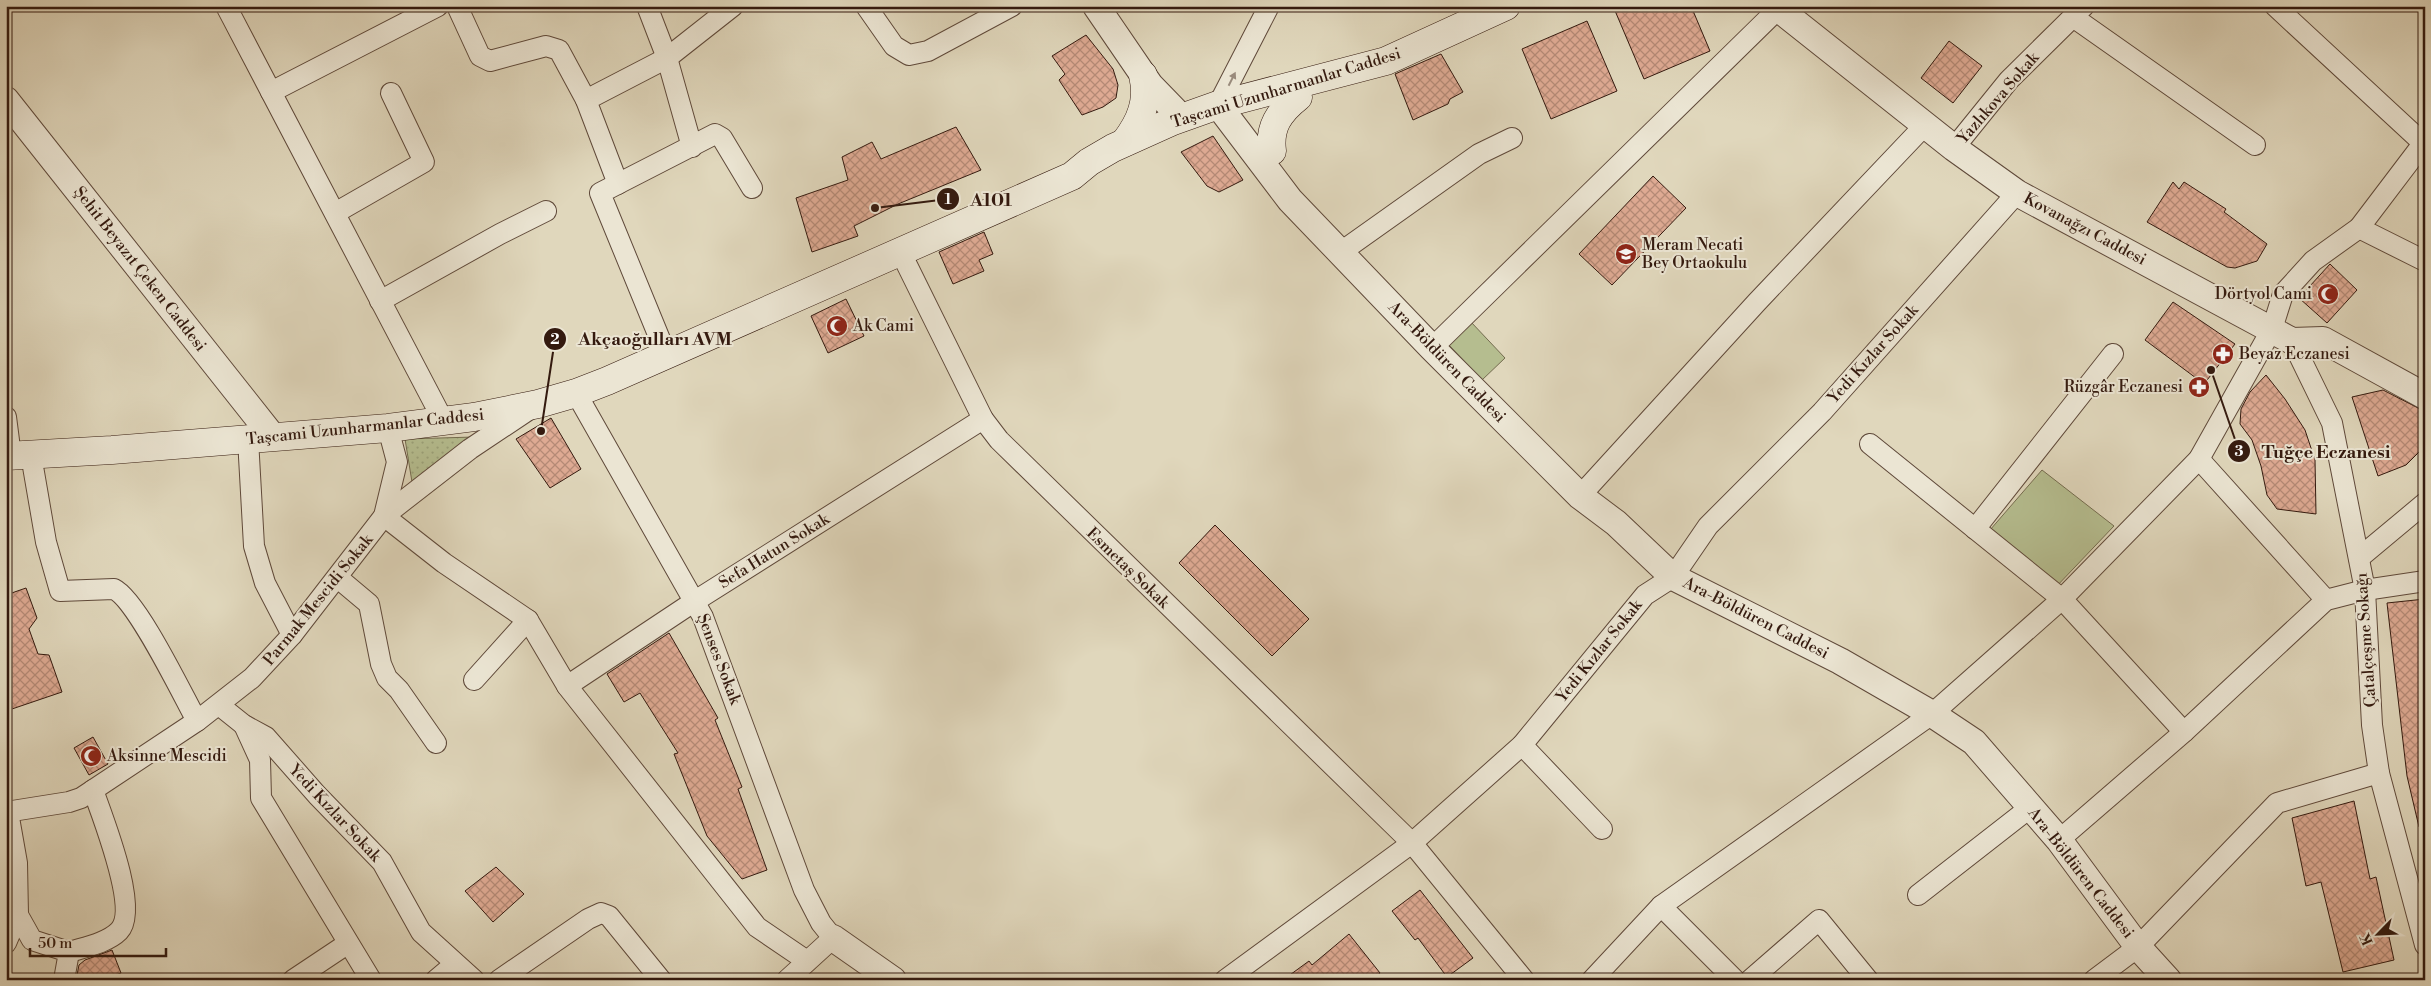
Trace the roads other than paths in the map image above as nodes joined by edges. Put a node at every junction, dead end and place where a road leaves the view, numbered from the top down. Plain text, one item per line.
1 (226, 6) edge
2 (438, 6) edge
3 (457, 6) edge
4 (647, 6) edge
5 (733, 6) edge
6 (866, 6) edge
7 (1012, 6) edge
8 (1096, 6) edge
9 (1269, 6) edge
10 (1506, 6) edge
11 (2275, 6) edge
12 (1776, 8) edge
13 (2079, 12) edge
14 (1129, 52) junction
15 (667, 58) junction
16 (1386, 61) junction
17 (1143, 75) junction
18 (271, 92) junction
19 (391, 93) dead end
20 (1298, 97) junction
21 (6, 100) edge
22 (586, 100) junction
23 (1216, 112) junction
24 (1925, 125) junction
25 (1512, 138) dead end
26 (1125, 142) junction
27 (2424, 142) edge
28 (2255, 145) dead end
29 (692, 147) junction
30 (1954, 148) junction
31 (1272, 151) junction
32 (1072, 176) junction
33 (618, 184) junction
34 (752, 188) dead end
35 (2017, 193) junction
36 (546, 211) dead end
37 (335, 213) junction
38 (2359, 228) junction
39 (900, 251) junction
40 (1341, 252) junction
41 (2425, 261) edge
42 (380, 301) junction
43 (2282, 335) junction
44 (1432, 348) junction
45 (666, 354) junction
46 (2113, 354) dead end
47 (576, 393) junction
48 (2425, 396) edge
49 (538, 404) junction
50 (6, 417) edge
51 (983, 419) junction
52 (444, 422) junction
53 (388, 428) junction
54 (261, 438) junction
55 (1870, 444) dead end
56 (14, 456) edge
57 (2199, 459) junction
58 (1580, 496) junction
59 (2425, 503) edge
60 (384, 516) junction
61 (1976, 529) junction
62 (2359, 558) junction
63 (1672, 577) junction
64 (338, 578) junction
65 (2425, 581) edge
66 (2365, 590) junction
67 (2062, 599) junction
68 (2326, 600) junction
69 (695, 601) junction
70 (528, 620) junction
71 (292, 635) junction
72 (474, 680) dead end
73 (567, 686) junction
74 (219, 704) junction
75 (1932, 714) junction
76 (197, 721) junction
77 (244, 725) junction
78 (2184, 732) junction
79 (436, 743) dead end
80 (1522, 745) junction
81 (2379, 774) junction
82 (93, 790) junction
83 (2031, 807) junction
84 (7, 812) edge
85 (1602, 829) dead end
86 (2059, 840) junction
87 (1412, 843) junction
88 (1918, 895) dead end
89 (1662, 906) junction
90 (18, 915) junction
91 (2421, 922) edge
92 (833, 938) junction
93 (6, 943) edge
94 (347, 944) junction
95 (2425, 945) edge
96 (2138, 946) junction
97 (69, 952) junction
98 (807, 961) junction
99 (455, 964) junction
100 (64, 980) edge
101 (293, 980) edge
102 (371, 980) edge
103 (436, 980) edge
104 (474, 980) edge
105 (499, 980) edge
106 (661, 980) edge
107 (787, 980) edge
108 (893, 980) edge
109 (1225, 980) edge
110 (1524, 980) edge
111 (1592, 980) edge
112 (1735, 980) edge
113 (1750, 980) edge
114 (1868, 980) edge
115 (2094, 980) edge
116 (2168, 980) edge

1 - 18 street
2 - 18 street
3 - 22 street
4 - 15 street
5 - 15 street
6 - 7 street
8 - 14 street
23 -> 9 street
10 - 16 main road, Taşcami Uzunharmanlar Caddesi
11 - 27 street
12 - 24 street, Kovanağzı Caddesi
12 - 44 street
13 - 28 street
13 - 30 street, Yazlıkova Sokak
14 - 17 street
14 - 23 street
15 - 22 street
15 - 29 street
16 - 20 main road
16 - 23 main road, Taşcami Uzunharmanlar Caddesi
17 - 23 street
17 - 26 main road
18 - 37 street
19 - 37 street
20 - 23 main road
20 - 31 main road
21 - 54 street, Şehit Beyazıt Çeken Caddesi
22 - 33 street
23 - 26 main road, Taşcami Uzunharmanlar Caddesi
23 - 31 street, Ara-Böldüren Caddesi
23 - 32 main road
23 - 40 street, Ara-Böldüren Caddesi
24 - 30 street, Kovanağzı Caddesi
24 - 58 street
25 - 40 street
26 - 32 main road, Taşcami Uzunharmanlar Caddesi
27 - 38 street
29 - 33 street
29 - 34 street
30 - 35 street, Kovanağzı Caddesi
31 - 40 street, Ara-Böldüren Caddesi
32 - 39 main road, Taşcami Uzunharmanlar Caddesi
33 - 45 street
35 - 43 street, Kovanağzı Caddesi
35 - 63 street, Yedi Kızlar Sokak
36 - 42 street
37 - 42 street
38 - 41 street
38 - 43 street
39 - 45 main road, Taşcami Uzunharmanlar Caddesi
39 - 51 street, Esmetaş Sokak
40 - 44 street, Ara-Böldüren Caddesi
42 - 52 street
43 - 48 street, Kovanağzı Caddesi
43 - 57 street
43 - 62 street, Çatalçeşme Sokağı
44 - 58 street, Ara-Böldüren Caddesi
45 - 47 main road, Taşcami Uzunharmanlar Caddesi
46 - 61 street
47 - 49 main road, Taşcami Uzunharmanlar Caddesi
47 - 69 street, Şenses Sokak
49 - 52 main road, Taşcami Uzunharmanlar Caddesi
49 - 60 street, Parmak Mescidi Sokak
50 - 56 street
51 - 69 street, Sefa Hatun Sokak
51 - 87 street, Esmetaş Sokak
52 - 53 main road, Taşcami Uzunharmanlar Caddesi
53 - 54 main road, Taşcami Uzunharmanlar Caddesi
53 - 60 street
54 - 56 main road, Taşcami Uzunharmanlar Caddesi
54 - 71 street
55 - 61 street
56 - 76 street
57 - 67 street
57 - 68 street
58 - 63 street, Ara-Böldüren Caddesi
59 - 62 street
60 - 64 street, Parmak Mescidi Sokak
60 - 70 street
61 - 67 street
62 - 66 street, Çatalçeşme Sokağı
63 - 75 street, Ara-Böldüren Caddesi
63 - 80 street, Yedi Kızlar Sokak
64 - 71 street, Parmak Mescidi Sokak
64 - 79 street
65 - 66 street
66 - 68 street
66 - 81 street, Çatalçeşme Sokağı
67 - 75 street
67 - 78 street
68 - 78 street
69 - 73 street, Sefa Hatun Sokak
69 - 92 street, Şenses Sokak
70 - 72 street
70 - 73 street
71 - 74 street, Parmak Mescidi Sokak
73 - 98 street
74 - 76 street, Parmak Mescidi Sokak
74 - 77 street, Yedi Kızlar Sokak
75 - 83 street, Ara-Böldüren Caddesi
75 - 89 street
76 - 82 street, Parmak Mescidi Sokak
77 - 94 street
77 - 99 street, Yedi Kızlar Sokak
78 - 86 street
80 - 85 street
80 - 87 street, Yedi Kızlar Sokak
81 - 91 street, Çatalçeşme Sokağı
81 - 96 street
82 - 84 street, Parmak Mescidi Sokak
82 - 97 street
83 - 86 street, Ara-Böldüren Caddesi
83 - 88 street
84 - 90 street
86 - 96 street, Ara-Böldüren Caddesi
87 - 109 street, Yedi Kızlar Sokak
87 - 110 street, Esmetaş Sokak
89 - 111 street
89 - 112 street
90 - 93 street
90 - 97 street
91 - 95 street, Çatalçeşme Sokağı
92 - 98 street
92 - 108 street
94 - 101 street
94 - 102 street
96 - 115 street
96 - 116 street, Ara-Böldüren Caddesi
97 - 100 street
98 - 107 street
99 - 103 street
99 - 104 street, Yedi Kızlar Sokak
105 - 106 street
113 - 114 street

